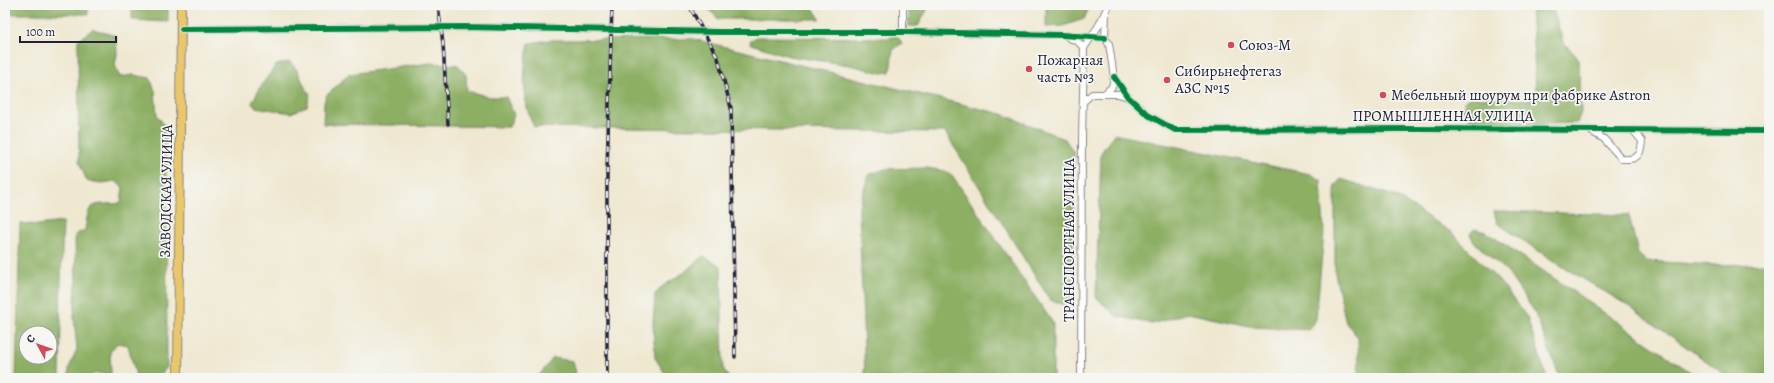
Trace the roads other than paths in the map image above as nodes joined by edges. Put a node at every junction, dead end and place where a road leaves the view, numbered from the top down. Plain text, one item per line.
1 (181, 5) edge
2 (903, 5) edge
3 (1107, 6) edge
4 (182, 29) junction
5 (903, 32) junction
6 (1062, 35) junction
7 (1091, 37) junction
8 (1105, 38) junction
9 (1084, 48) junction
10 (1114, 77) junction
11 (1083, 85) junction
12 (1105, 93) junction
13 (1092, 94) junction
14 (1128, 97) junction
15 (1083, 102) junction
16 (1588, 130) junction
17 (1633, 130) junction
18 (1769, 131) edge
19 (178, 378) edge
20 (1081, 378) edge

1 - 4 main road, ЗАВОДСКАЯ УЛИЦА
2 - 5 street
3 - 7 street
3 - 8 street
4 - 5 street
4 - 19 main road, ЗАВОДСКАЯ УЛИЦА
5 - 6 street
6 - 7 street
6 - 9 street
7 - 8 street
7 - 9 street
8 - 10 street
9 - 11 street, ТРАНСПОРТНАЯ УЛИЦА
10 - 12 street
10 - 14 street, ПРОМЫШЛЕННАЯ УЛИЦА
11 - 13 street
11 - 15 street, ТРАНСПОРТНАЯ УЛИЦА
12 - 13 street
12 - 14 street
13 - 15 street
14 - 16 street, ПРОМЫШЛЕННАЯ УЛИЦА
15 - 20 street, ТРАНСПОРТНАЯ УЛИЦА
16 - 17 street, ПРОМЫШЛЕННАЯ УЛИЦА
16 - 17 street
17 - 18 street, ПРОМЫШЛЕННАЯ УЛИЦА

